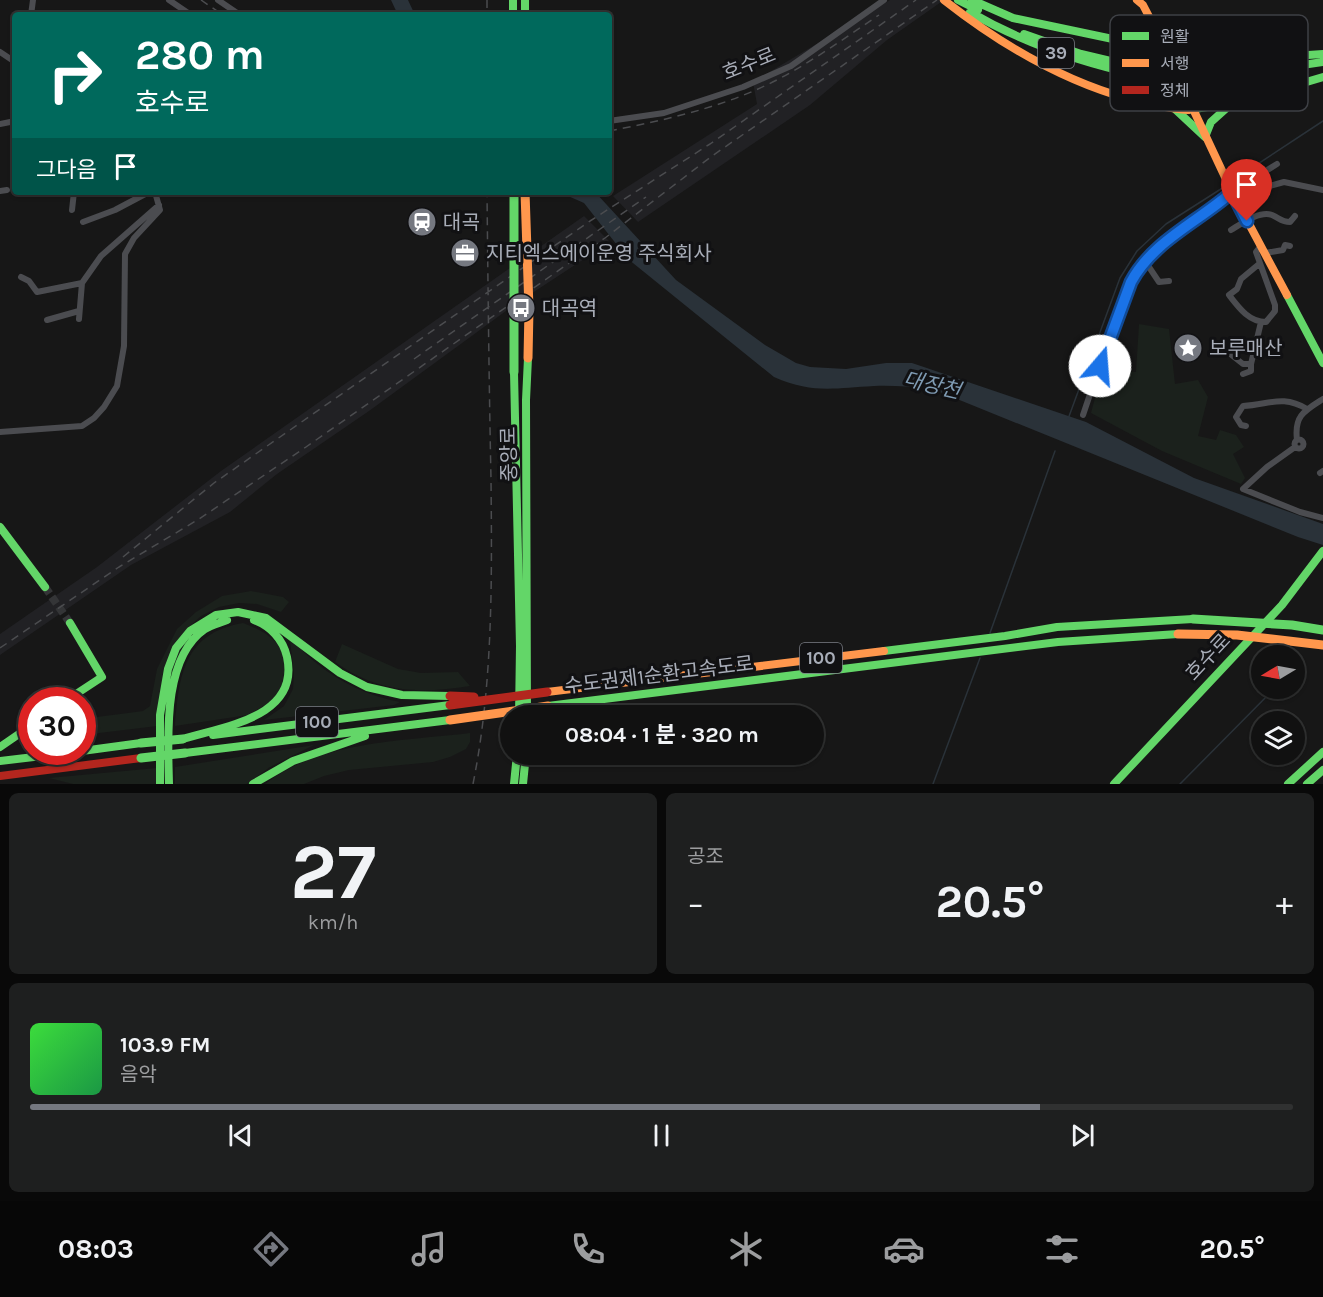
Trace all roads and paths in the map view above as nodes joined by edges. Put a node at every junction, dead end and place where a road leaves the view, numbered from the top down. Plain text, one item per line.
1 (169, 0) edge
2 (218, 0) edge
3 (884, 0) edge
4 (944, 0) edge
5 (950, 0) edge
6 (958, 0) edge
7 (972, 0) edge
8 (187, 12) edge
9 (236, 12) edge
10 (979, 14) junction
11 (1110, 39) edge
12 (1323, 54) edge
13 (1308, 55) edge
14 (1323, 62) edge
15 (1308, 64) edge
16 (1110, 66) edge
17 (1323, 67) edge
18 (1308, 70) edge
19 (1323, 77) edge
20 (1308, 81) edge
21 (1110, 93) edge
22 (1177, 111) edge
23 (1192, 111) edge
24 (1221, 111) edge
25 (612, 121) edge
26 (1205, 137) junction
27 (1277, 164) dead end
28 (1323, 190) edge
29 (74, 195) edge
30 (143, 195) edge
31 (156, 195) edge
32 (514, 195) edge
33 (525, 195) edge
34 (1233, 195) junction
35 (159, 205) junction
36 (72, 210) dead end
37 (1295, 216) dead end
38 (1247, 221) junction
39 (83, 222) dead end
40 (1231, 230) dead end
41 (1290, 246) dead end
42 (1263, 250) junction
43 (1145, 261) junction
44 (1259, 264) junction
45 (21, 277) dead end
46 (1169, 280) dead end
47 (82, 283) junction
48 (1229, 295) junction
49 (1221, 299) dead end
50 (80, 311) junction
51 (79, 319) dead end
52 (47, 320) dead end
53 (1262, 322) junction
54 (1229, 353) dead end
55 (1323, 363) edge
56 (1251, 364) junction
57 (1243, 374) dead end
58 (1323, 399) edge
59 (1307, 410) junction
60 (1083, 415) dead end
61 (1246, 426) dead end
62 (0, 432) edge
63 (1323, 519) edge
64 (0, 527) edge
65 (1323, 551) edge
66 (45, 587) tunnel mouth
67 (70, 623) tunnel mouth
68 (1323, 630) edge
69 (1323, 645) edge
70 (86, 687) edge
71 (450, 701) junction
72 (519, 705) edge
73 (527, 705) edge
74 (395, 727) junction
75 (18, 735) edge
76 (183, 738) junction
77 (1323, 745) edge
78 (0, 747) edge
79 (96, 749) edge
80 (1323, 752) edge
81 (18, 759) edge
82 (0, 761) edge
83 (1312, 762) junction
84 (516, 765) edge
85 (525, 765) edge
86 (1323, 770) edge
87 (2, 776) edge
88 (160, 784) edge
89 (169, 784) edge
90 (254, 784) edge
91 (514, 784) edge
92 (523, 784) edge
93 (1114, 784) edge
94 (1287, 784) edge
95 (1307, 784) edge

1 - 8 street
2 - 9 street
3 - 25 street, 호수로
4 - 10 main road
5 - 10 main road, 39
6 - 10 main road, 39
7 - 10 main road
10 - 11 main road
10 - 16 main road, 39, bridge
10 - 21 main road
12 - 13 main road
14 - 15 main road, 39
17 - 18 main road, 39
19 - 20 main road
22 - 26 main road
23 - 26 main road
24 - 26 main road
26 - 34 main road
27 - 34 street
28 - 34 street
29 - 36 street
30 - 39 street
31 - 35 street
32 - 72 main road, 중앙로, bridge
33 - 73 main road, 중앙로, bridge
34 - 38 main road
34 - 43 street
35 - 47 street
35 - 62 street
37 - 38 street
38 - 40 street
38 - 42 main road
41 - 42 street
42 - 44 street
42 - 55 main road
43 - 46 street
43 - 60 street
44 - 48 street
44 - 53 street
45 - 47 street
47 - 50 street
48 - 49 street
48 - 53 street
50 - 51 street
50 - 52 street
53 - 56 street
54 - 56 street
56 - 57 street
58 - 59 street
59 - 61 street
59 - 63 street
64 - 66 main road
65 - 93 main road, 호수로
67 - 70 main road
68 - 71 main road, 수도권제1순환고속도로 / 100, bridge
69 - 74 main road, 수도권제1순환고속도로 / 100, bridge
71 - 76 main road, 수도권제1순환고속도로 / 100
71 - 88 main road
74 - 87 main road, 수도권제1순환고속도로 / 100, bridge
74 - 90 main road
75 - 78 main road
76 - 79 main road, 수도권제1순환고속도로 / 100, bridge
76 - 89 main road
77 - 83 main road
80 - 83 main road
81 - 82 main road
83 - 94 main road
84 - 91 main road
85 - 92 main road
86 - 95 main road

